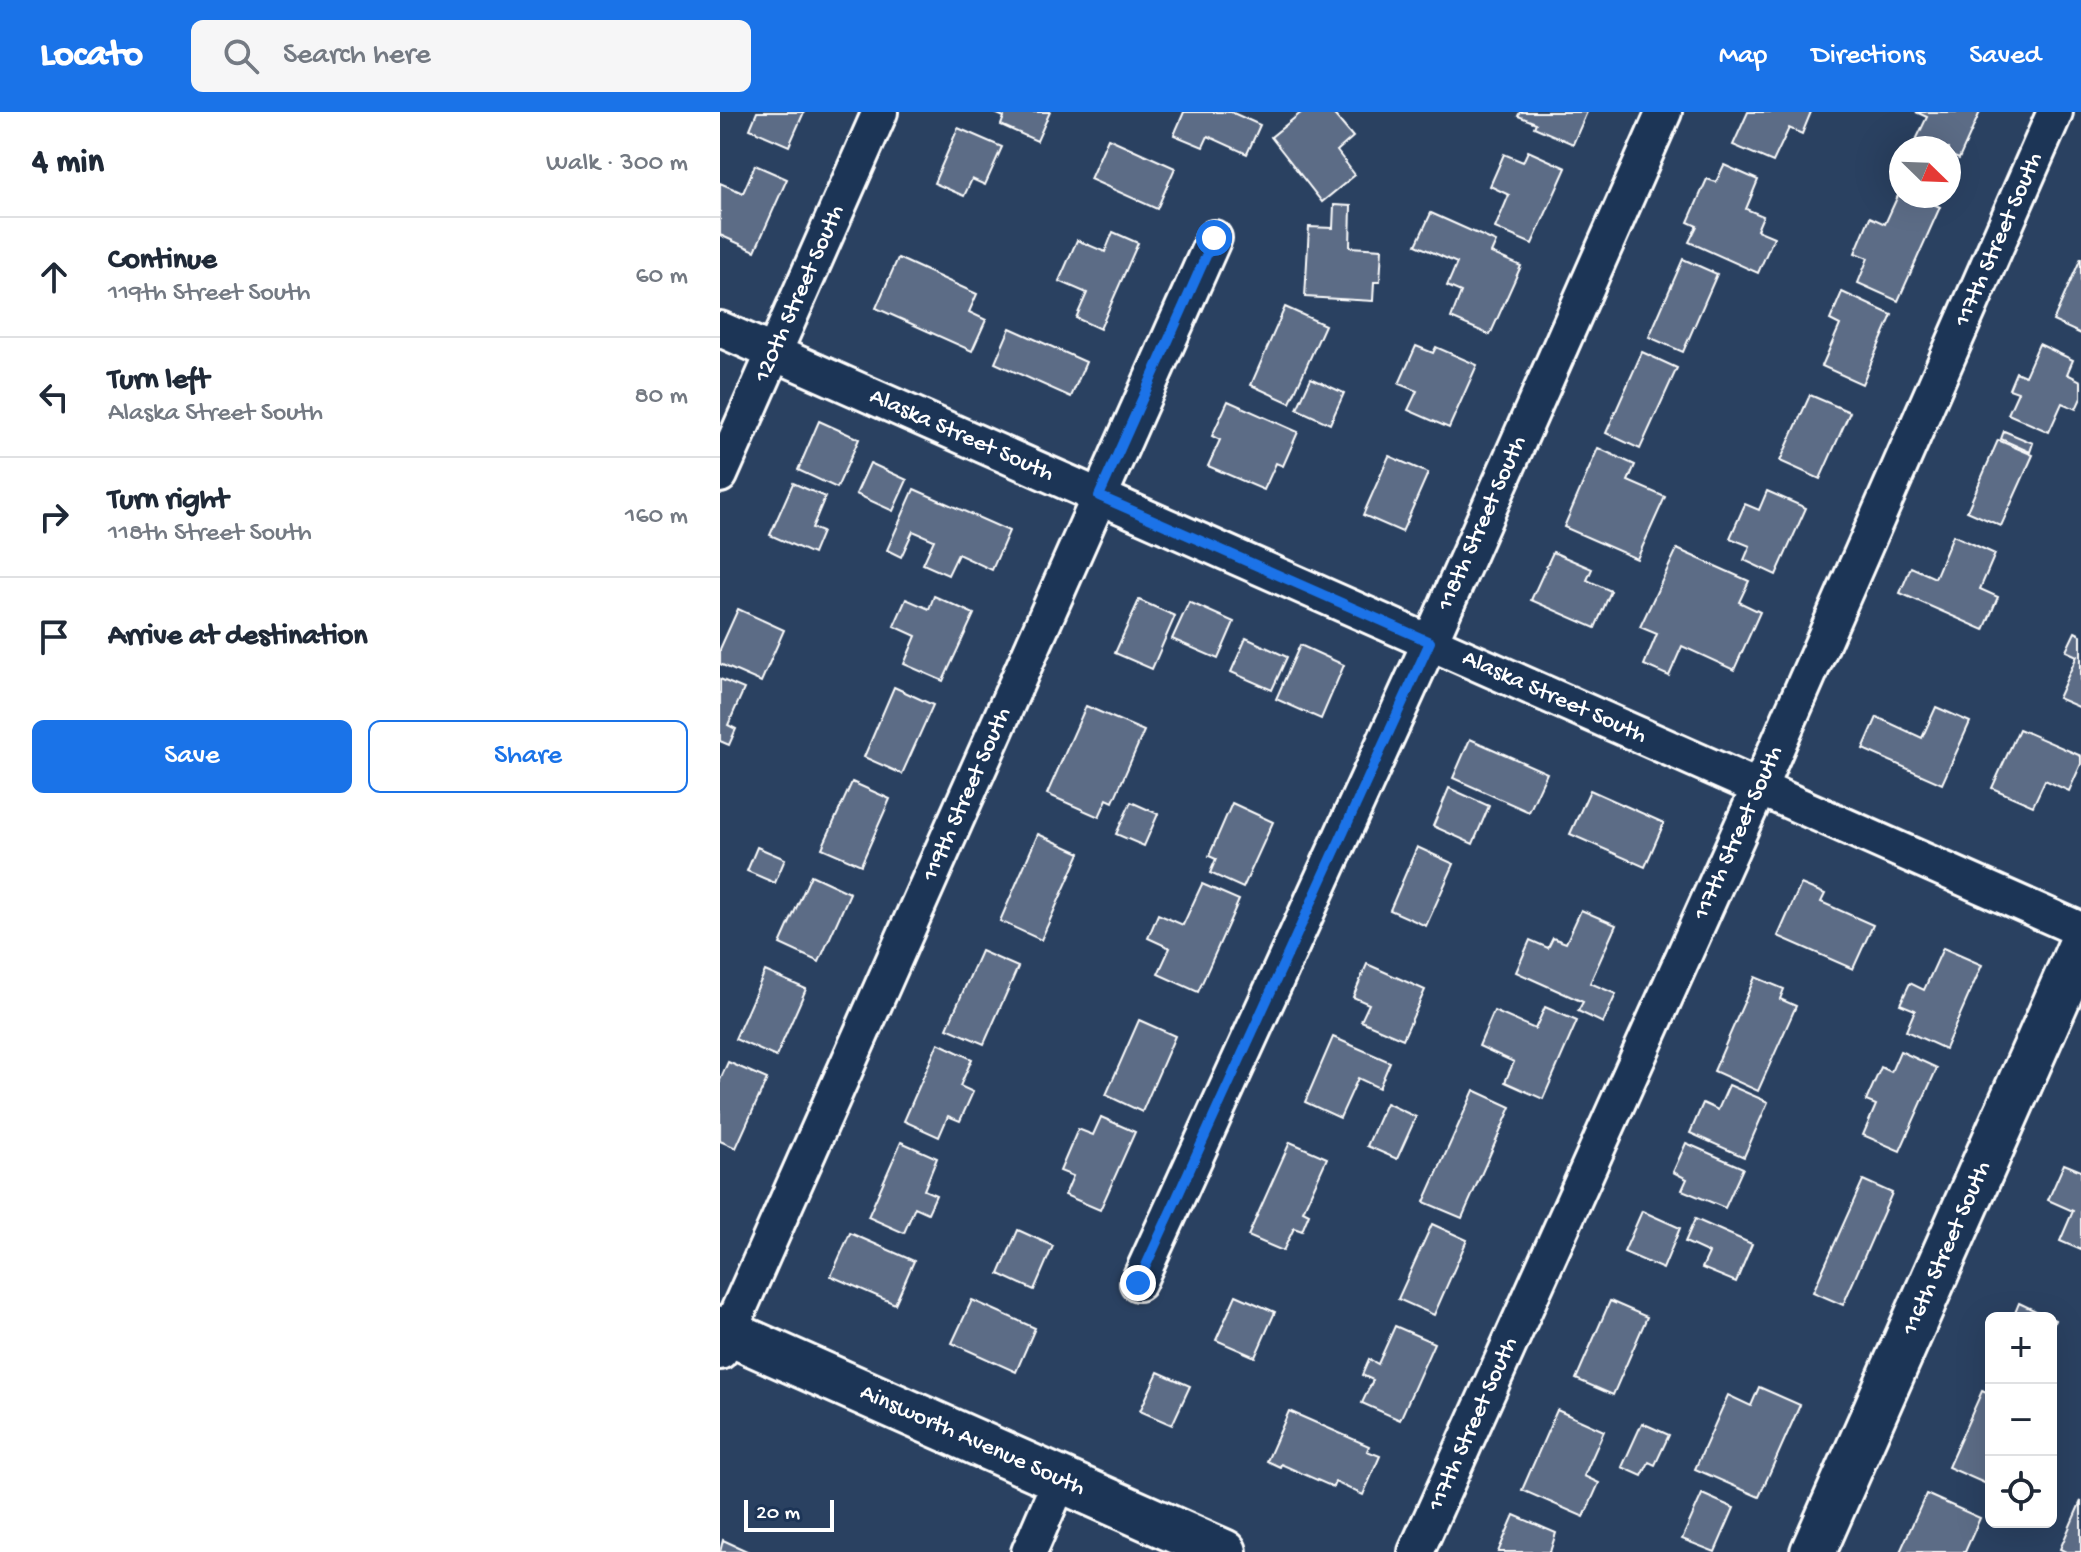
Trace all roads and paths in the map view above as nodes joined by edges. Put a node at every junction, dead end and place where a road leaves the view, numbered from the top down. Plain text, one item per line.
1 (880, 112) edge
2 (1664, 112) edge
3 (2055, 112) edge
4 (1214, 238) dead end
5 (720, 329) edge
6 (773, 353) junction
7 (720, 475) edge
8 (1099, 496) junction
9 (1430, 642) junction
10 (1759, 788) junction
11 (2081, 930) edge
12 (2081, 945) edge
13 (1138, 1283) dead end
14 (723, 1338) edge
15 (1060, 1480) junction
16 (1029, 1552) edge
17 (1224, 1552) edge
18 (1416, 1552) edge
19 (1813, 1552) edge

1 - 6 street, 120th Street South
2 - 9 street, 118th Street South
3 - 10 street, 117th Street South
4 - 8 street, 119th Street South
5 - 6 street, Alaska Street South
6 - 7 street, 120th Street South
6 - 8 street, Alaska Street South
8 - 9 street, Alaska Street South
8 - 14 street, 119th Street South
9 - 10 street, Alaska Street South
9 - 13 street, 118th Street South
10 - 11 street, Alaska Street South
10 - 18 street, 117th Street South
12 - 19 street, 116th Street South
14 - 15 street, Ainsworth Avenue South
15 - 16 street
15 - 17 street, Ainsworth Avenue South

